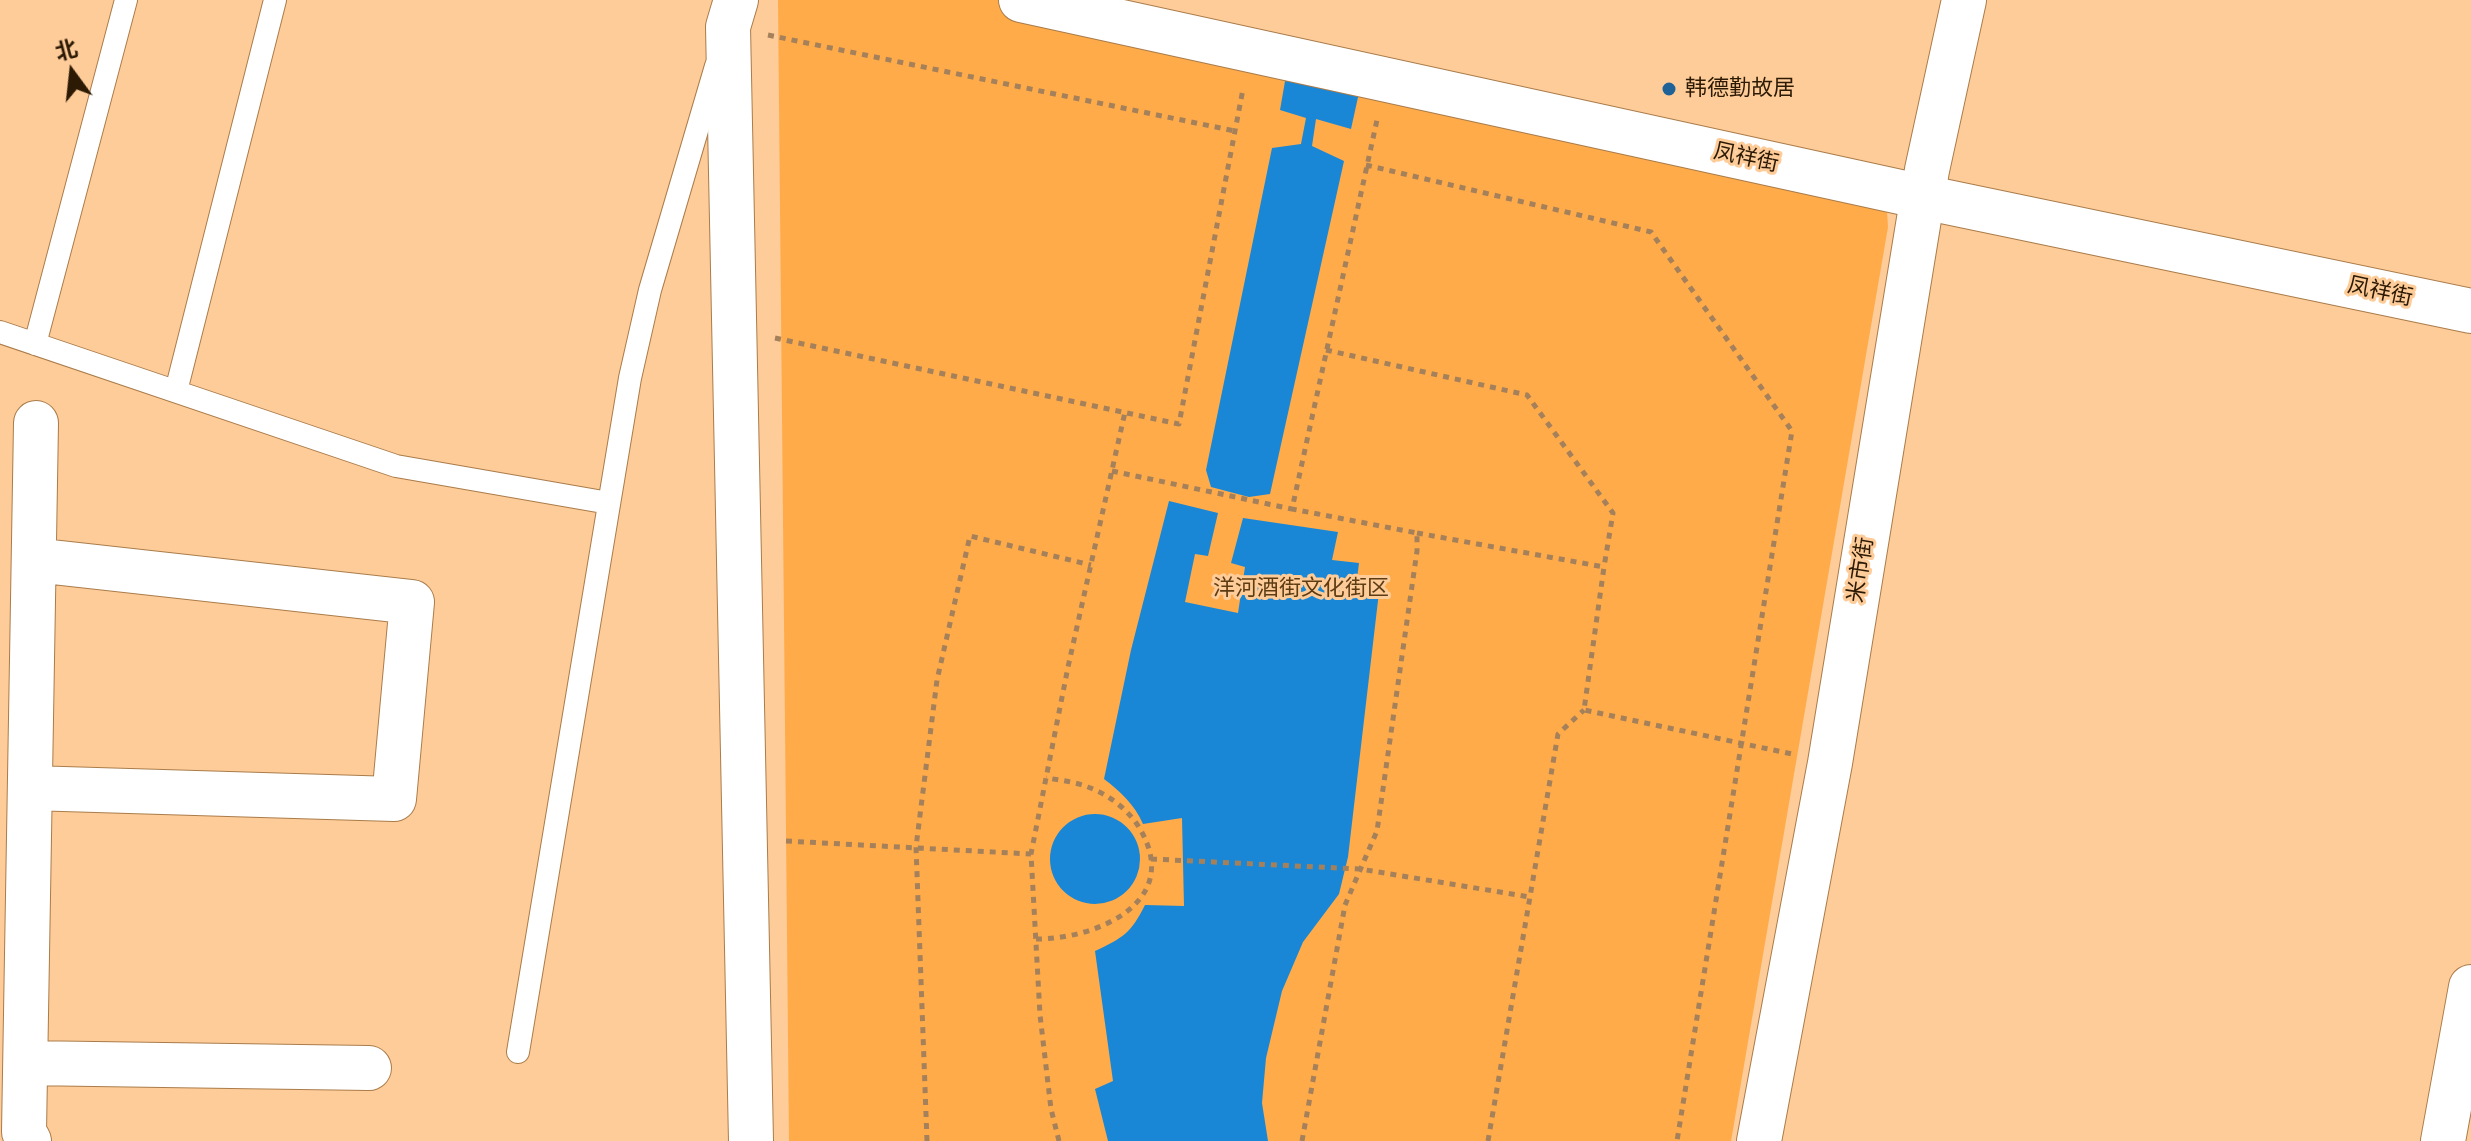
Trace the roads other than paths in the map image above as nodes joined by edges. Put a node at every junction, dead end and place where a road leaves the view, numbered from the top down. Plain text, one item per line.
1 (126, 0) edge
2 (275, 0) edge
3 (1021, 0) edge
4 (1964, 0) edge
5 (733, 9) edge
6 (1923, 197) junction
7 (2471, 311) edge
8 (0, 332) edge
9 (35, 344) junction
10 (176, 391) junction
11 (36, 423) dead end
12 (609, 503) junction
13 (23, 532) edge
14 (30, 788) junction
15 (14, 890) edge
16 (2471, 987) edge
17 (518, 1052) dead end
18 (26, 1063) junction
19 (369, 1068) dead end
20 (29, 1141) edge
21 (751, 1141) edge
22 (1759, 1141) edge
23 (2443, 1141) edge

1 - 9 lane
2 - 10 lane
3 - 6 street, 凤祥街
4 - 6 street, 米市街
5 - 12 lane
5 - 21 street
6 - 7 street, 凤祥街
6 - 22 street, 米市街
8 - 9 lane
9 - 10 lane
10 - 12 lane
11 - 13 street
12 - 17 lane
13 - 14 street
13 - 14 street
14 - 15 street
15 - 18 street
16 - 23 street
18 - 19 street
18 - 20 street

